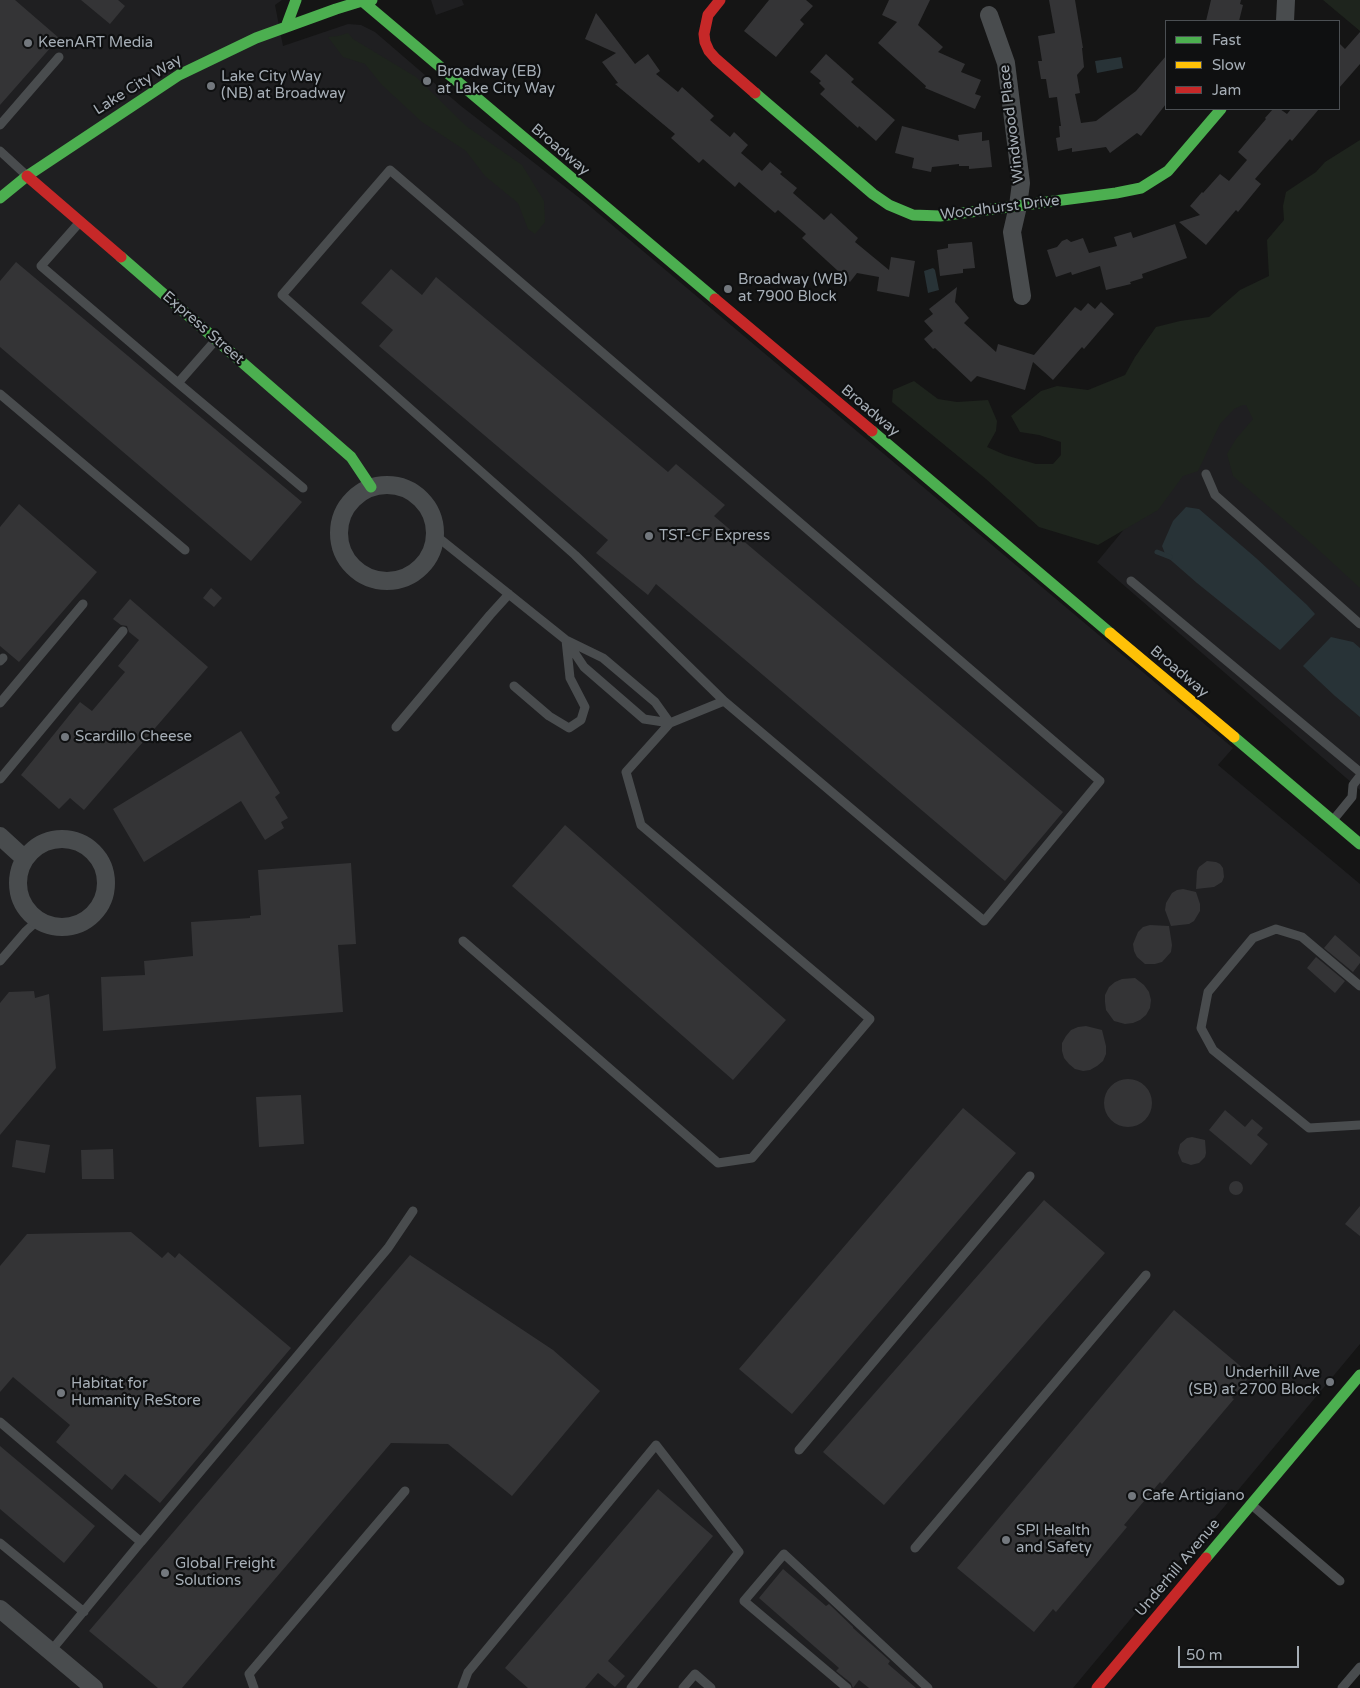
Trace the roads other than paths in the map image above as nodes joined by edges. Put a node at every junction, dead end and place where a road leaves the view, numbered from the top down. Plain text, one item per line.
1 (296, 0) edge
2 (364, 0) edge
3 (720, 0) edge
4 (1286, 0) edge
5 (989, 15) dead end
6 (1285, 20) edge
7 (286, 27) junction
8 (60, 57) dead end
9 (1220, 110) edge
10 (0, 125) edge
11 (0, 151) edge
12 (27, 176) junction
13 (0, 198) edge
14 (1018, 206) junction
15 (80, 222) junction
16 (1022, 296) dead end
17 (216, 340) junction
18 (178, 384) junction
19 (0, 394) edge
20 (1206, 474) dead end
21 (371, 487) junction
22 (303, 488) dead end
23 (435, 535) junction
24 (185, 550) dead end
25 (1132, 581) dead end
26 (509, 594) junction
27 (83, 604) dead end
28 (1360, 624) edge
29 (123, 631) dead end
30 (566, 640) junction
31 (514, 686) dead end
32 (724, 700) junction
33 (0, 703) edge
34 (670, 723) junction
35 (396, 727) dead end
36 (1360, 774) edge
37 (0, 779) edge
38 (1332, 821) junction
39 (0, 836) edge
40 (1360, 844) edge
41 (25, 858) junction
42 (38, 920) junction
43 (463, 941) dead end
44 (0, 961) edge
45 (1360, 986) edge
46 (1360, 1125) edge
47 (1030, 1176) dead end
48 (413, 1211) dead end
49 (1146, 1275) dead end
50 (1360, 1375) edge
51 (0, 1422) edge
52 (799, 1450) dead end
53 (405, 1491) dead end
54 (1251, 1505) junction
55 (141, 1542) junction
56 (0, 1543) edge
57 (916, 1548) dead end
58 (1340, 1581) dead end
59 (0, 1610) edge
60 (84, 1612) junction
61 (50, 1652) junction
62 (1360, 1667) edge
63 (94, 1688) edge
64 (254, 1688) edge
65 (462, 1688) edge
66 (631, 1688) edge
67 (683, 1688) edge
68 (711, 1688) edge
69 (847, 1688) edge
70 (928, 1688) edge
71 (1097, 1688) edge
72 (1342, 1688) edge

1 - 7 street
2 - 7 street, Lake City Way
2 - 38 street, Broadway
3 - 14 street, Woodhurst Drive
4 - 6 street
5 - 14 street, Windwood Place
7 - 12 street, Lake City Way
8 - 10 lane
9 - 14 street, Woodhurst Drive
11 - 12 lane
12 - 13 street, Lake City Way
12 - 15 street, Express Street
14 - 16 street, Windwood Place
15 - 17 street, Express Street
15 - 18 lane
17 - 18 lane
17 - 21 street, Express Street
18 - 22 lane
19 - 24 lane
20 - 28 lane
21 - 23 street
21 - 23 street
23 - 26 lane
25 - 36 lane
26 - 30 lane
26 - 35 lane
27 - 33 lane
29 - 37 lane
30 - 31 lane
30 - 34 lane
30 - 34 lane
32 - 32 lane
32 - 34 lane
34 - 43 lane
36 - 38 lane
38 - 40 street, Broadway
39 - 41 street
41 - 42 street
41 - 42 street
42 - 44 lane
45 - 46 lane
47 - 52 lane
48 - 55 lane
49 - 57 lane
50 - 54 street, Underhill Avenue
51 - 55 lane
53 - 64 lane
54 - 58 lane
54 - 71 street, Underhill Avenue
55 - 60 lane
56 - 60 lane
59 - 61 street
60 - 61 lane
61 - 63 street
62 - 72 lane
65 - 66 lane
67 - 68 lane
69 - 70 lane

